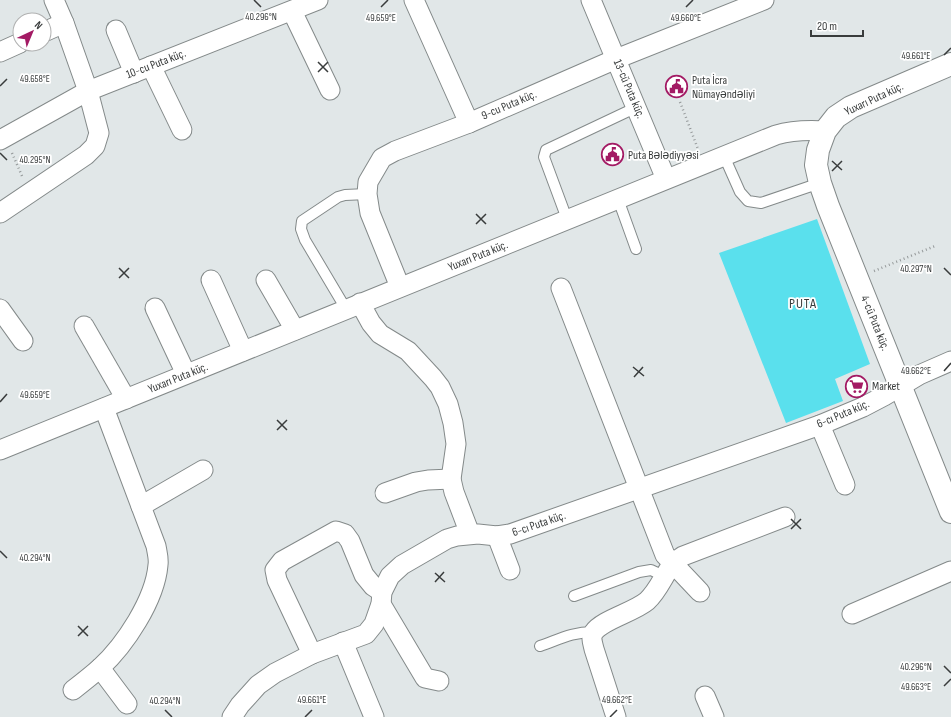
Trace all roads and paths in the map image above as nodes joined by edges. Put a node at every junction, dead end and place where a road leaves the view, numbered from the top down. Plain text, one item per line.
1 (54, 0) edge
2 (318, 0) edge
3 (414, 0) edge
4 (591, 0) edge
5 (764, 0) edge
6 (292, 11) junction
7 (64, 23) junction
8 (52, 28) edge
9 (116, 30) dead end
10 (12, 47) edge
11 (0, 52) edge
12 (616, 59) junction
13 (951, 64) edge
14 (151, 66) junction
15 (134, 73) junction
16 (330, 90) dead end
17 (88, 91) junction
18 (680, 102) dead end
19 (637, 108) junction
20 (469, 122) junction
21 (182, 130) dead end
22 (825, 131) junction
23 (2, 133) edge
24 (724, 156) junction
25 (704, 164) junction
26 (666, 179) junction
27 (820, 183) junction
28 (30, 193) junction
29 (367, 194) junction
30 (618, 199) junction
31 (0, 213) edge
32 (567, 219) junction
33 (936, 246) dead end
34 (636, 249) dead end
35 (857, 278) junction
36 (211, 280) dead end
37 (266, 280) dead end
38 (400, 288) junction
39 (561, 288) dead end
40 (353, 306) junction
41 (155, 308) dead end
42 (0, 309) edge
43 (84, 326) dead end
44 (295, 330) junction
45 (23, 341) dead end
46 (243, 351) junction
47 (951, 361) edge
48 (186, 374) junction
49 (900, 386) junction
50 (126, 399) junction
51 (104, 408) junction
52 (820, 425) junction
53 (0, 450) edge
54 (203, 470) dead end
55 (452, 479) junction
56 (945, 481) edge
57 (846, 485) dead end
58 (640, 489) junction
59 (385, 493) dead end
60 (141, 506) junction
61 (951, 512) edge
62 (784, 517) dead end
63 (470, 534) junction
64 (497, 536) junction
65 (510, 570) dead end
66 (668, 570) junction
67 (951, 571) edge
68 (700, 592) dead end
69 (574, 596) dead end
70 (381, 598) junction
71 (852, 614) dead end
72 (594, 632) junction
73 (343, 642) junction
74 (540, 646) dead end
75 (312, 654) junction
76 (100, 668) junction
77 (439, 681) dead end
78 (73, 690) dead end
79 (705, 696) dead end
80 (127, 704) dead end
81 (232, 717) edge
82 (374, 717) edge
83 (616, 717) edge
84 (714, 717) edge

1 - 7 street
2 - 6 street, 10-cu Puta küç.
3 - 20 street
4 - 12 street, 13-cü Puta küç.
5 - 12 street, 9-cu Puta küç.
6 - 14 street, 10-cu Puta küç.
6 - 16 street
7 - 8 street
7 - 17 street
9 - 15 street
10 - 11 street
12 - 19 street, 13-cü Puta küç.
12 - 20 street, 9-cu Puta küç.
13 - 22 street, Yuxarı Puta küç.
14 - 15 street, 10-cu Puta küç.
14 - 21 street
15 - 17 street, 10-cu Puta küç.
17 - 23 street, 10-cu Puta küç.
17 - 28 street
18 - 25 path
19 - 26 street, 13-cü Puta küç.
19 - 32 lane
20 - 29 street, 9-cu Puta küç.
22 - 24 street, Yuxarı Puta küç.
22 - 27 street, 4-cü Puta küç.
23 - 28 path
24 - 25 street, Yuxarı Puta küç.
24 - 27 lane
25 - 26 street, Yuxarı Puta küç.
26 - 30 street, Yuxarı Puta küç.
27 - 35 street, 4-cü Puta küç.
28 - 31 street
29 - 38 street, 9-cu Puta küç.
29 - 40 lane
30 - 32 street, Yuxarı Puta küç.
30 - 34 lane
32 - 38 street, Yuxarı Puta küç.
33 - 35 path
35 - 49 street, 4-cü Puta küç.
36 - 46 street
37 - 44 street
38 - 40 street, Yuxarı Puta küç.
39 - 58 street
40 - 44 street, Yuxarı Puta küç.
40 - 55 street
41 - 48 street
42 - 45 street
43 - 50 street
44 - 46 street, Yuxarı Puta küç.
46 - 48 street, Yuxarı Puta küç.
47 - 49 street, 6-cı Puta küç.
48 - 50 street, Yuxarı Puta küç.
49 - 52 street, 6-cı Puta küç.
49 - 56 street, 4-cü Puta küç.
50 - 51 street, Yuxarı Puta küç.
51 - 53 street, Yuxarı Puta küç.
51 - 60 street
52 - 57 street
52 - 58 street, 6-cı Puta küç.
54 - 60 street
55 - 59 street
55 - 63 street
56 - 61 street, 4-cü Puta küç.
58 - 64 street, 6-cı Puta küç.
58 - 66 street
60 - 76 street
62 - 66 street
63 - 64 street, 6-cı Puta küç.
63 - 70 street, 6-cı Puta küç.
64 - 65 street
66 - 68 street
66 - 69 lane
66 - 72 street
67 - 71 street
70 - 73 street, 6-cı Puta küç.
70 - 75 street
70 - 77 street
72 - 74 lane
72 - 83 street
73 - 75 street, 6-cı Puta küç.
73 - 82 street
75 - 81 street, 6-cı Puta küç.
76 - 78 street
76 - 80 street
79 - 84 street

